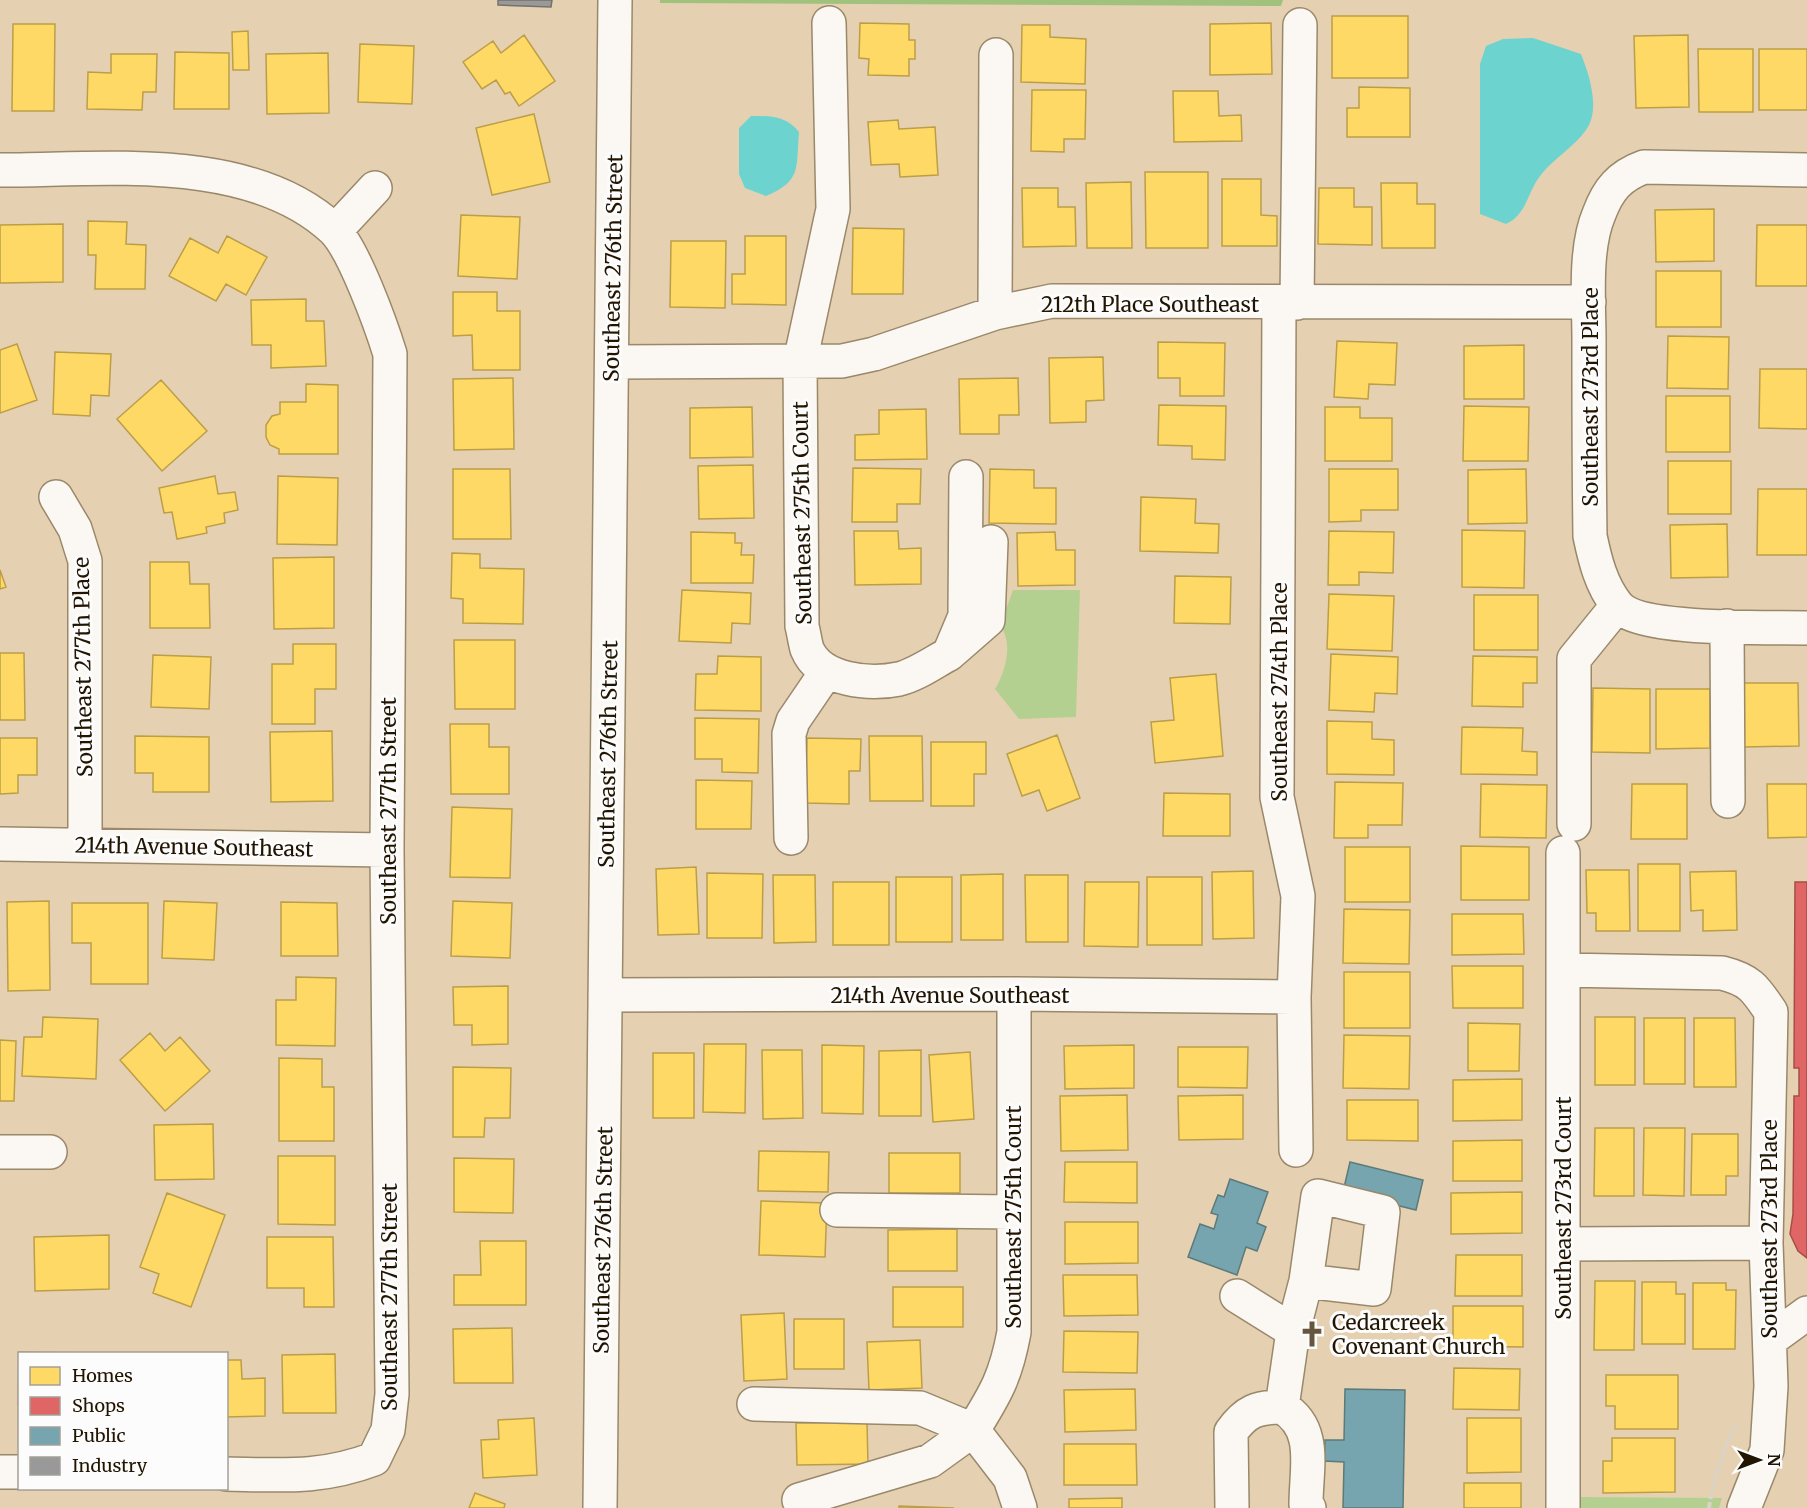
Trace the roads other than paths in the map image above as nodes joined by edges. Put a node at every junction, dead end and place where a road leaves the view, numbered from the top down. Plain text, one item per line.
1 (615, 0) edge
2 (829, 23) dead end
3 (1300, 25) dead end
4 (996, 55) dead end
5 (0, 170) edge
6 (1807, 170) edge
7 (375, 188) dead end
8 (335, 231) junction
9 (1589, 302) junction
10 (1288, 303) junction
11 (995, 313) junction
12 (612, 362) junction
13 (800, 362) junction
14 (966, 477) dead end
15 (56, 497) dead end
16 (991, 542) dead end
17 (1617, 606) junction
18 (1726, 626) junction
19 (1807, 628) edge
20 (949, 654) junction
21 (827, 671) junction
22 (1728, 801) dead end
23 (791, 838) dead end
24 (0, 844) edge
25 (85, 844) junction
26 (387, 850) junction
27 (1563, 970) junction
28 (1014, 994) junction
29 (605, 995) junction
30 (1294, 997) junction
31 (1296, 1150) dead end
32 (0, 1152) edge
33 (50, 1152) dead end
34 (837, 1210) dead end
35 (1014, 1212) junction
36 (1766, 1243) junction
37 (1563, 1244) junction
38 (1306, 1281) dead end
39 (1237, 1296) dead end
40 (1807, 1313) edge
41 (1293, 1332) junction
42 (1770, 1340) junction
43 (754, 1404) dead end
44 (1282, 1407) junction
45 (973, 1430) junction
46 (0, 1472) edge
47 (18, 1472) edge
48 (228, 1474) edge
49 (799, 1500) dead end
50 (600, 1508) edge
51 (1020, 1508) edge
52 (1232, 1508) edge
53 (1309, 1508) edge
54 (1563, 1508) edge
55 (1744, 1508) edge

1 - 12 street, Southeast 276th Street
2 - 13 street, Southeast 275th Court
3 - 10 street, Southeast 274th Place
4 - 11 street
5 - 8 street
6 - 9 street, Southeast 273rd Place
7 - 8 street
8 - 26 street, Southeast 277th Street
9 - 10 street, 212th Place Southeast
9 - 17 street, Southeast 273rd Place
10 - 11 street, 212th Place Southeast
10 - 30 street, Southeast 274th Place
11 - 13 street, 212th Place Southeast
12 - 13 street, 212th Place Southeast
12 - 29 street, Southeast 276th Street
13 - 21 street, Southeast 275th Court
14 - 20 street
15 - 25 street, Southeast 277th Place
16 - 20 street
17 - 18 street
17 - 27 street, Southeast 273rd Court
18 - 19 street
18 - 22 street
20 - 21 street
21 - 23 street
24 - 25 street, 214th Avenue Southeast
25 - 26 street, 214th Avenue Southeast
26 - 48 street, Southeast 277th Street
27 - 36 street, Southeast 273rd Place
27 - 37 street, Southeast 273rd Court
28 - 29 street, 214th Avenue Southeast
28 - 30 street, 214th Avenue Southeast
28 - 35 street, Southeast 275th Court
29 - 50 street, Southeast 276th Street
30 - 31 street, Southeast 274th Place
32 - 33 street
34 - 35 street
35 - 45 street, Southeast 275th Court
36 - 37 street
36 - 42 street, Southeast 273rd Place
37 - 54 street, Southeast 273rd Court
38 - 41 street
39 - 41 street
40 - 42 street
41 - 44 street
42 - 55 street, Southeast 273rd Place
43 - 45 street
44 - 52 street
44 - 53 street
45 - 49 street
45 - 51 street
46 - 47 street

